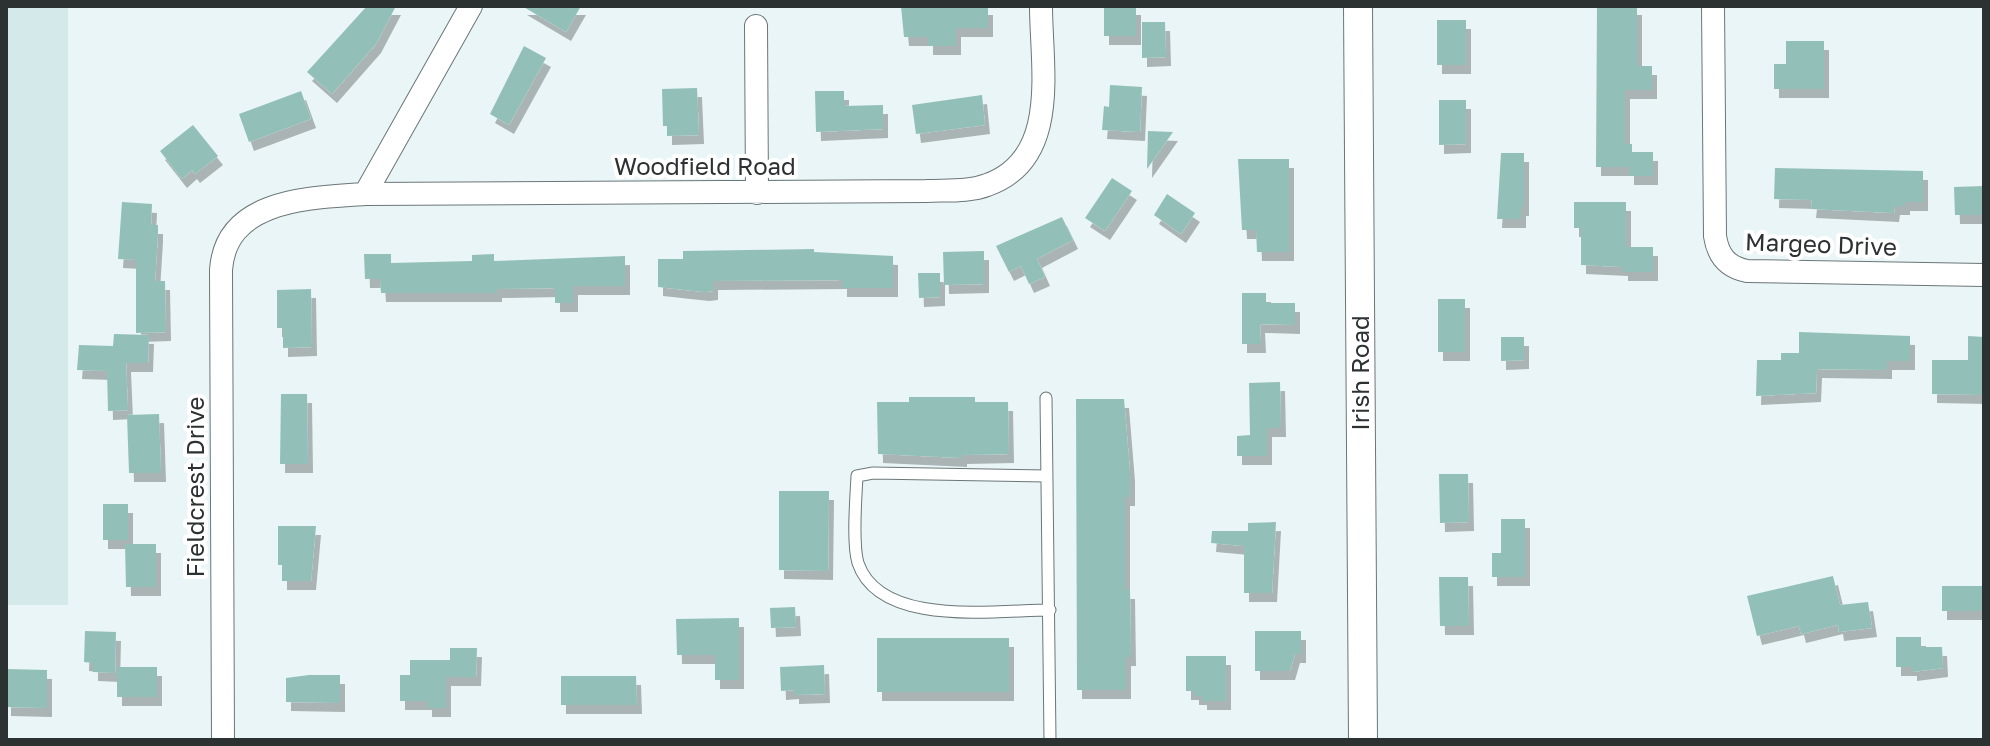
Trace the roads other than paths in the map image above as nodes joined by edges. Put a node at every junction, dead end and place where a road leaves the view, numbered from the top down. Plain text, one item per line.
1 (471, 6) edge
2 (1041, 6) edge
3 (1358, 6) edge
4 (1713, 6) edge
5 (756, 26) dead end
6 (757, 193) junction
7 (365, 194) junction
8 (232, 236) joint
9 (1984, 275) edge
10 (1046, 398) dead end
11 (1047, 476) junction
12 (1050, 610) junction
13 (223, 740) edge
14 (1050, 740) edge
15 (1363, 740) edge

1 - 7 street
2 - 6 street, Woodfield Road
3 - 15 street, Irish Road
4 - 9 street, Margeo Drive
5 - 6 street
6 - 7 street, Woodfield Road
7 - 8 street, Woodfield Road
8 - 13 street, Fieldcrest Drive
10 - 11 lane
11 - 12 lane
11 - 12 lane
12 - 14 lane

